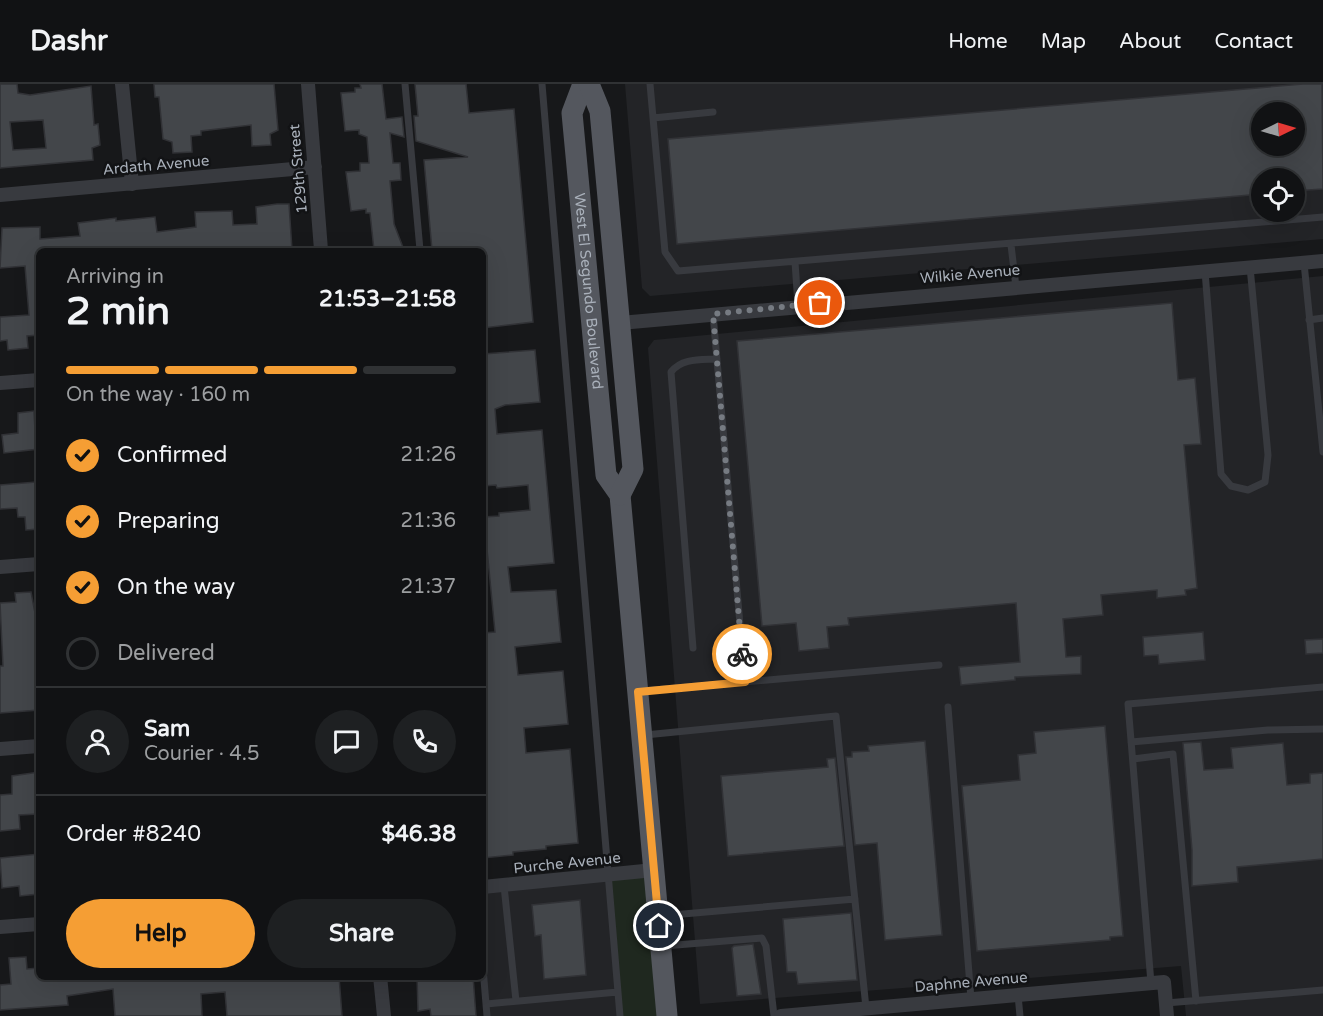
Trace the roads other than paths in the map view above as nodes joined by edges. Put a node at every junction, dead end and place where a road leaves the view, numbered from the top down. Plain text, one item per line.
1 (123, 84) edge
2 (308, 84) edge
3 (405, 84) edge
4 (542, 84) edge
5 (586, 84) edge
6 (650, 84) edge
7 (713, 112) dead end
8 (653, 118) junction
9 (315, 167) junction
10 (132, 184) junction
11 (0, 195) edge
12 (1323, 217) edge
13 (1011, 245) junction
14 (321, 248) edge
15 (420, 248) edge
16 (1323, 261) edge
17 (795, 262) junction
18 (1304, 262) junction
19 (1250, 267) junction
20 (1205, 271) junction
21 (1016, 287) junction
22 (798, 305) junction
23 (713, 314) junction
24 (1323, 318) edge
25 (1309, 320) junction
26 (620, 323) junction
27 (717, 359) junction
28 (36, 380) edge
29 (0, 383) edge
30 (1323, 452) edge
31 (620, 495) junction
32 (36, 564) edge
33 (0, 567) edge
34 (693, 648) dead end
35 (939, 665) dead end
36 (745, 682) junction
37 (1323, 687) edge
38 (638, 692) junction
39 (948, 707) dead end
40 (1323, 729) edge
41 (642, 735) junction
42 (1131, 742) junction
43 (36, 746) edge
44 (0, 749) edge
45 (1132, 759) junction
46 (654, 870) junction
47 (609, 876) junction
48 (504, 886) junction
49 (486, 887) edge
50 (855, 899) junction
51 (658, 916) junction
52 (36, 924) edge
53 (0, 927) edge
54 (661, 946) junction
55 (380, 980) edge
56 (484, 980) edge
57 (1157, 982) junction
58 (1323, 990) edge
59 (618, 992) junction
60 (1018, 995) junction
61 (972, 999) junction
62 (516, 1001) junction
63 (1196, 1001) junction
64 (486, 1004) junction
65 (874, 1010) edge
66 (1167, 1010) edge
67 (384, 1016) edge
68 (487, 1016) edge
69 (620, 1016) edge
70 (667, 1016) edge
71 (774, 1016) edge
72 (781, 1016) edge
73 (1020, 1016) edge

1 - 10 street
2 - 9 street, 129th Street
3 - 15 lane
4 - 47 lane
5 - 26 main road, West El Segundo Boulevard
5 - 31 main road, West El Segundo Boulevard
6 - 8 lane
7 - 8 lane
8 - 17 lane
9 - 10 street, Ardath Avenue
9 - 14 street, 129th Street
10 - 11 street, Ardath Avenue
12 - 13 lane
13 - 17 lane
13 - 21 lane
16 - 18 street, Wilkie Avenue
17 - 22 lane
18 - 19 street, Wilkie Avenue
18 - 25 lane
19 - 20 street, Wilkie Avenue
19 - 20 lane
20 - 21 street, Wilkie Avenue
21 - 22 street, Wilkie Avenue
22 - 23 street, Wilkie Avenue
23 - 26 street, Wilkie Avenue
23 - 27 lane
24 - 25 lane
25 - 30 lane
26 - 31 main road, West El Segundo Boulevard
27 - 34 lane
27 - 36 lane
28 - 29 street
31 - 38 main road, West El Segundo Boulevard
32 - 33 street
35 - 36 lane
36 - 38 lane
37 - 42 lane
38 - 41 main road, West El Segundo Boulevard
39 - 61 lane
40 - 42 lane
41 - 46 main road, West El Segundo Boulevard
41 - 50 lane
42 - 45 lane
43 - 44 street
45 - 57 lane
45 - 63 lane
46 - 47 street, Purche Avenue
46 - 51 main road, West El Segundo Boulevard
47 - 48 street, Purche Avenue
47 - 59 lane
48 - 49 street, Purche Avenue
48 - 62 lane
50 - 51 lane
50 - 65 lane
51 - 54 main road, West El Segundo Boulevard
52 - 53 street
54 - 70 main road, West El Segundo Boulevard
54 - 71 lane
55 - 67 street
56 - 64 lane
57 - 60 street, Daphne Avenue
57 - 66 street
58 - 63 lane
59 - 62 lane
59 - 69 lane
60 - 61 street, Daphne Avenue
60 - 73 lane
61 - 65 street, Daphne Avenue
62 - 64 lane
63 - 66 lane
64 - 68 lane
65 - 72 street, Daphne Avenue

